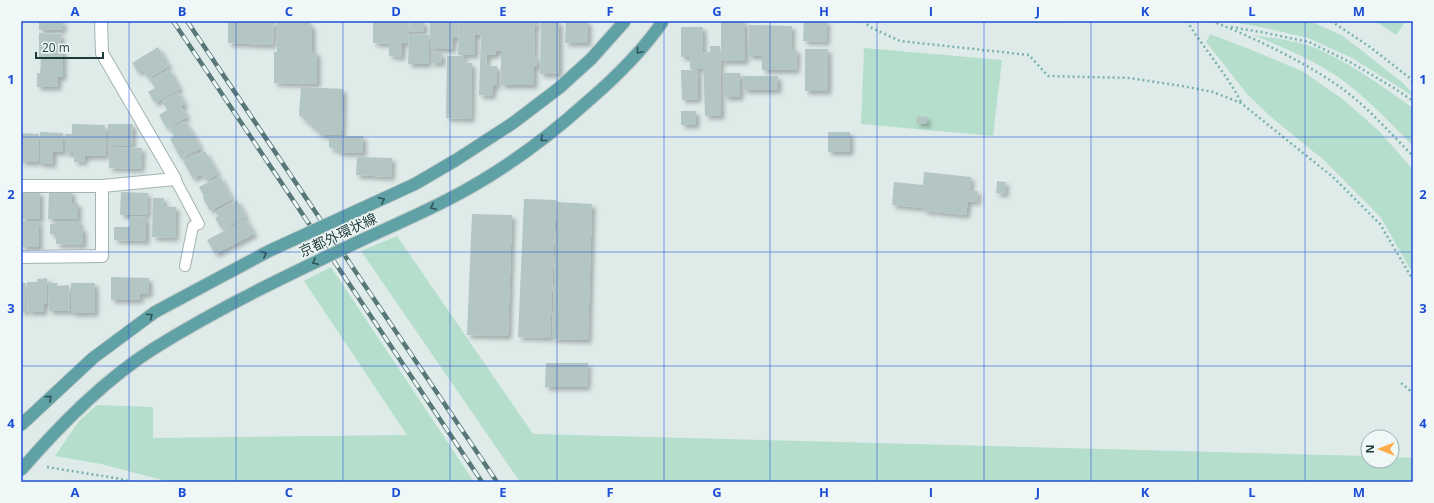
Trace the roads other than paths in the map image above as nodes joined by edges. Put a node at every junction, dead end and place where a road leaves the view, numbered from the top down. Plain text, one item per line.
1 (101, 21) edge
2 (625, 21) edge
3 (663, 21) edge
4 (175, 179) junction
5 (21, 186) edge
6 (102, 186) junction
7 (21, 257) edge
8 (185, 266) dead end
9 (21, 425) edge
10 (21, 470) edge

1 - 4 street
9 -> 2 main road, 京都外環状線, bridge
3 -> 10 main road, 京都外環状線, bridge
4 - 6 street
4 - 8 lane
5 - 6 street
6 - 7 street

